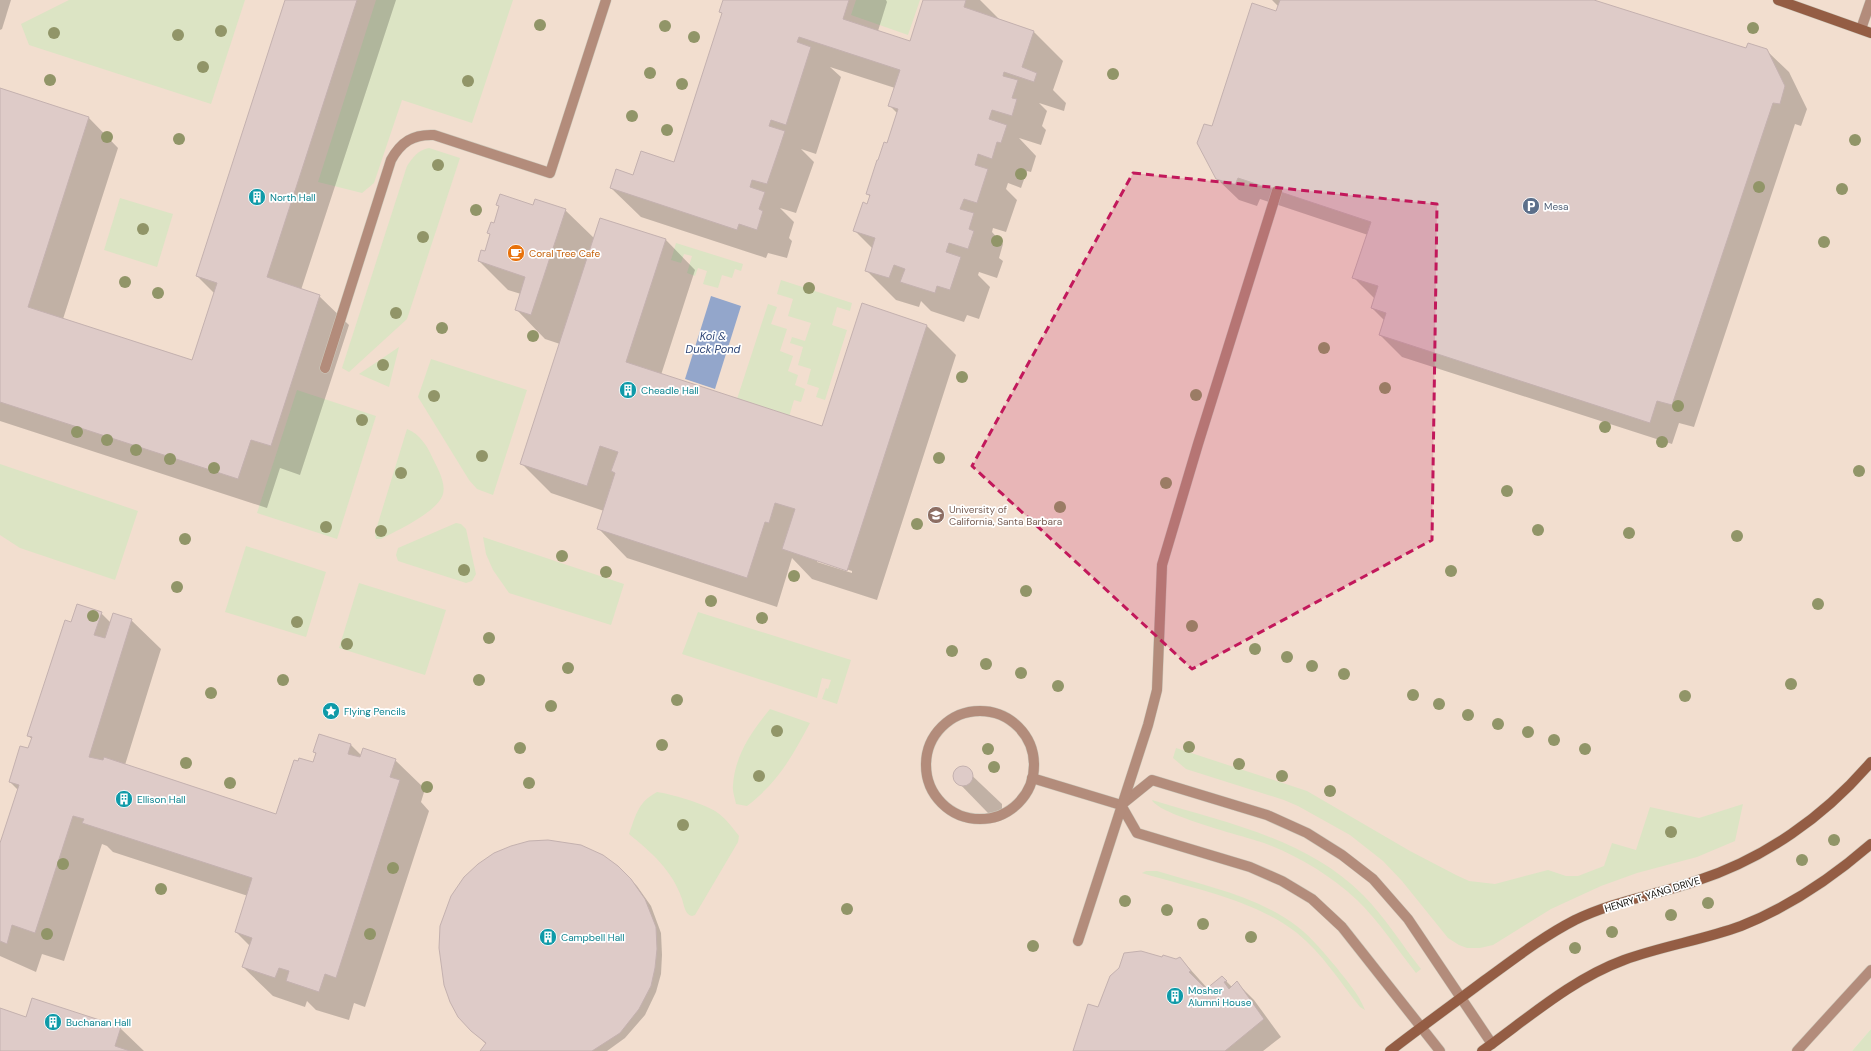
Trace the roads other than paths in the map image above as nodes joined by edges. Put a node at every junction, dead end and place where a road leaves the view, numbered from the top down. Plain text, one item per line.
1 (606, 0) edge
2 (1778, 0) edge
3 (1871, 0) edge
4 (1860, 29) junction
5 (1871, 33) edge
6 (1277, 191) dead end
7 (325, 368) dead end
8 (1871, 762) edge
9 (1032, 778) junction
10 (1122, 805) junction
11 (1871, 844) edge
12 (1078, 941) dead end
13 (1871, 970) edge
14 (1462, 997) junction
15 (1422, 1026) junction
16 (1492, 1044) junction
17 (1390, 1051) edge
18 (1440, 1051) edge
19 (1482, 1051) edge
20 (1797, 1051) edge

1 - 7 lane
2 - 4 main road
3 - 4 lane
4 - 5 main road
6 - 10 lane
8 - 14 main road, HENRY T. YANG DRIVE
9 - 9 lane
9 - 10 lane
10 - 12 lane
10 - 14 lane
10 - 15 lane
11 - 16 main road
13 - 20 lane
14 - 15 main road, HENRY T. YANG DRIVE
14 - 16 lane
15 - 17 main road, HENRY T. YANG DRIVE
15 - 18 lane
16 - 19 main road

